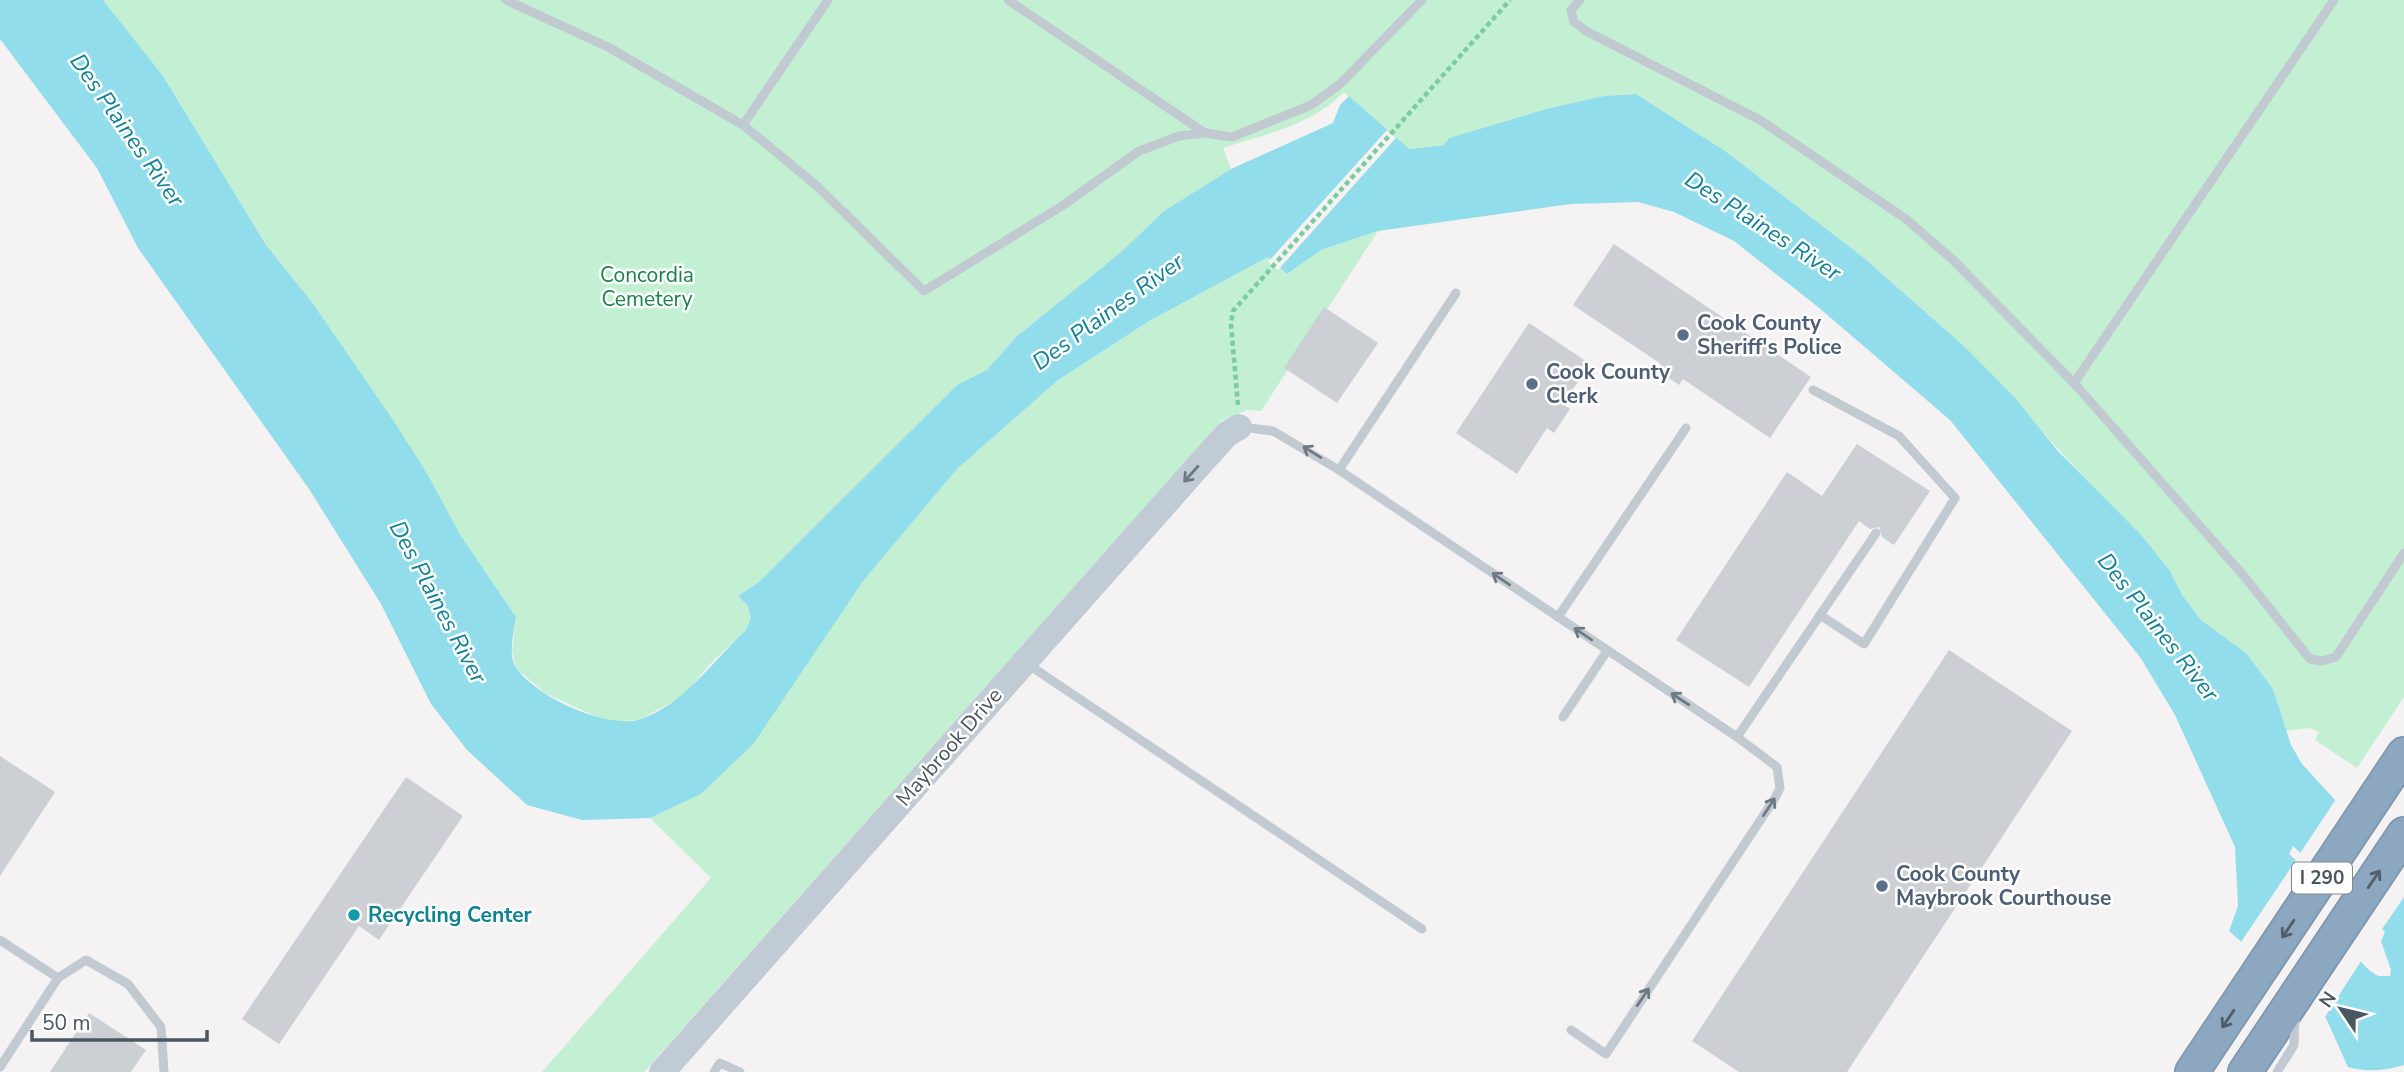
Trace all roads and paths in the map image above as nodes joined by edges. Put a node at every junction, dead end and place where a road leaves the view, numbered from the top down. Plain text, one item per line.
1 (506, 0) edge
2 (828, 0) edge
3 (1008, 0) edge
4 (1422, 0) edge
5 (1510, 0) edge
6 (1580, 0) edge
7 (2334, 0) edge
8 (743, 125) junction
9 (1205, 133) junction
10 (1456, 293) dead end
11 (2074, 383) junction
12 (1813, 390) dead end
13 (1240, 427) junction
14 (1686, 428) dead end
15 (1339, 470) junction
16 (1876, 533) dead end
17 (2404, 552) edge
18 (1820, 615) junction
19 (1558, 617) junction
20 (1607, 651) junction
21 (1025, 662) junction
22 (1563, 717) dead end
23 (1737, 737) junction
24 (2404, 754) edge
25 (2404, 834) edge
26 (1422, 929) dead end
27 (0, 940) edge
28 (58, 978) junction
29 (2295, 997) junction
30 (1571, 1030) dead end
31 (0, 1067) edge
32 (164, 1072) edge
33 (662, 1072) edge
34 (714, 1072) edge
35 (740, 1072) edge
36 (2192, 1072) edge
37 (2245, 1072) edge
38 (2277, 1072) edge

1 - 8 lane
2 - 8 lane
3 - 9 lane
4 - 9 lane
5 - 13 path
6 - 11 lane
7 - 11 lane
8 - 9 lane
10 - 15 lane
11 - 17 lane
12 - 18 lane
15 -> 13 lane
13 -> 21 street, Maybrook Drive
14 - 19 lane
19 -> 15 lane
16 - 18 lane
18 - 23 lane
20 -> 19 lane
20 - 22 lane
23 -> 20 lane
21 - 26 lane
21 - 33 street, Maybrook Drive
30 -> 23 lane
24 -> 36 highway, I 290
29 -> 25 highway, I 290
27 - 28 lane
28 - 31 lane
28 - 32 lane
29 - 37 highway, I 290
29 - 38 lane
34 - 35 lane

